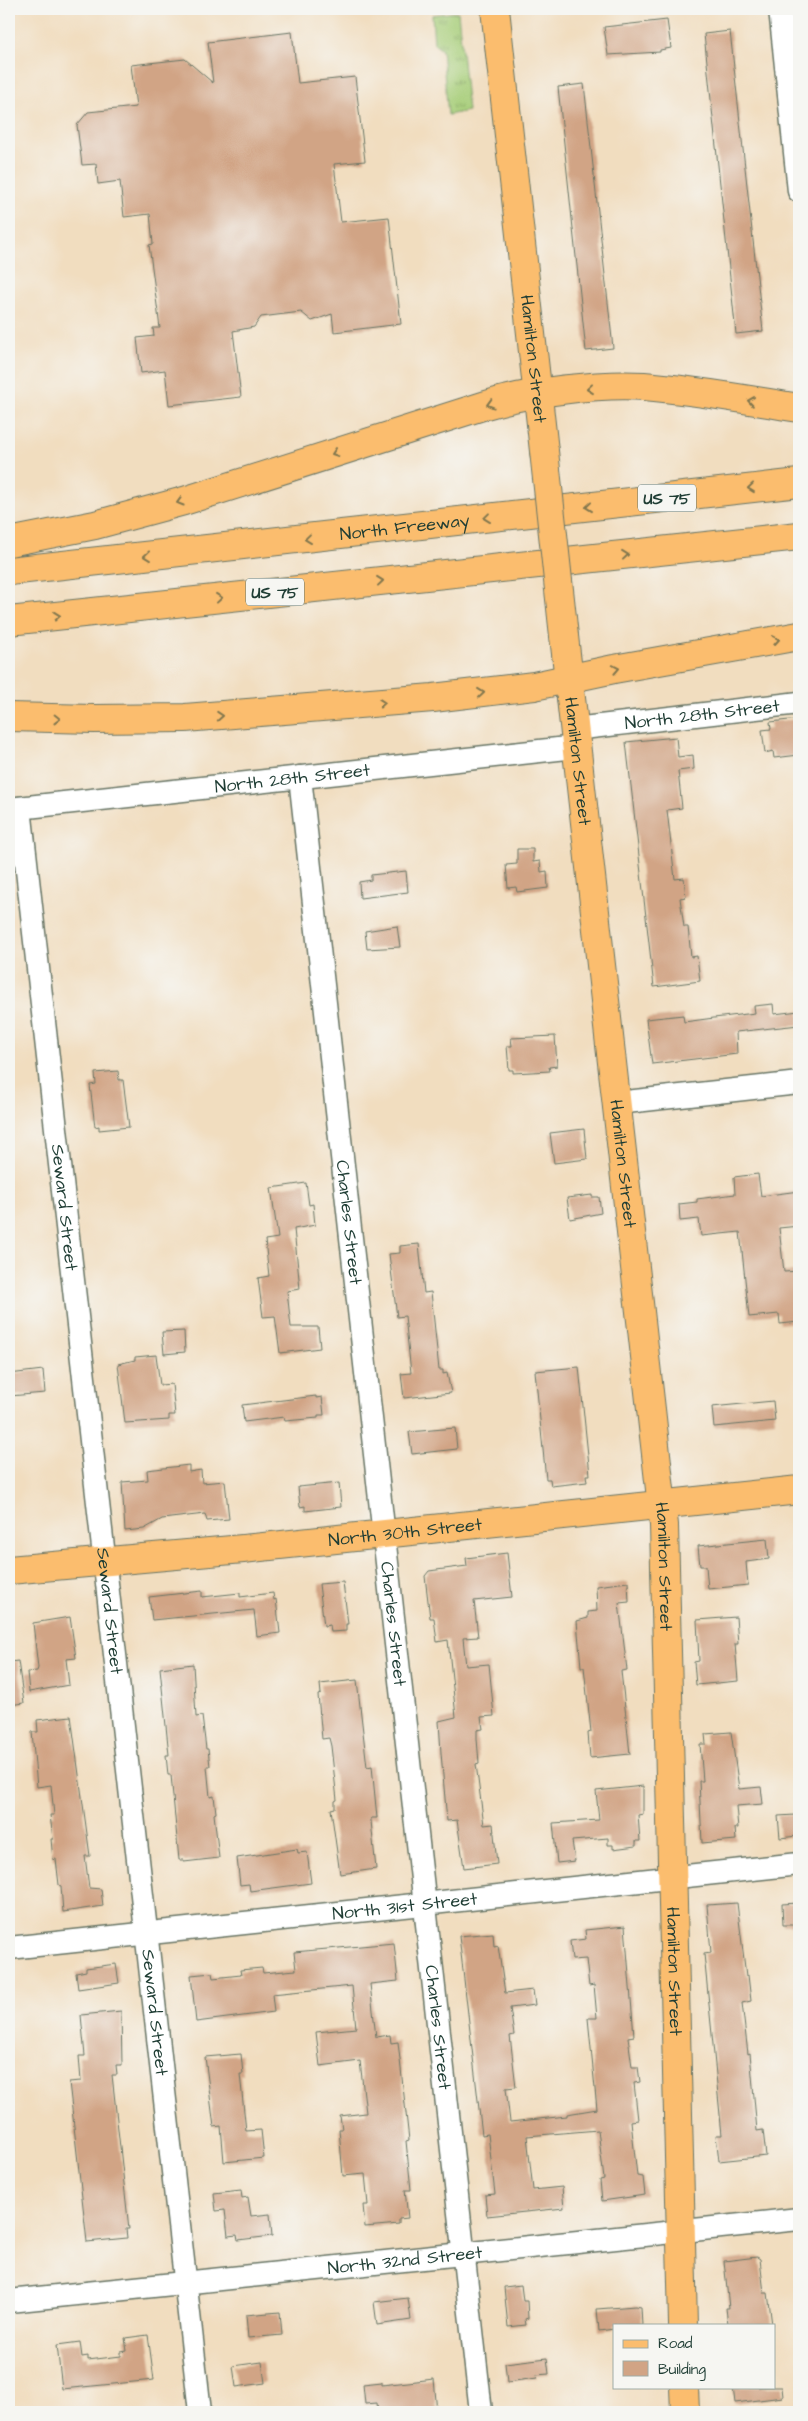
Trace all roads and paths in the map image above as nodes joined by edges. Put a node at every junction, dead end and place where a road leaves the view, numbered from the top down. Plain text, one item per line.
1 (495, 9) edge
2 (780, 9) edge
3 (792, 65) edge
4 (799, 191) edge
5 (538, 394) junction
6 (799, 408) edge
7 (799, 483) edge
8 (799, 536) edge
9 (9, 542) edge
10 (9, 571) edge
11 (9, 621) edge
12 (799, 636) edge
13 (568, 679) junction
14 (799, 703) edge
15 (9, 717) edge
16 (575, 738) junction
17 (300, 777) junction
18 (15, 808) edge
19 (799, 1083) edge
20 (616, 1103) junction
21 (799, 1490) edge
22 (662, 1504) junction
23 (382, 1534) junction
24 (103, 1563) junction
25 (9, 1570) edge
26 (799, 1864) edge
27 (672, 1879) junction
28 (423, 1905) junction
29 (145, 1934) junction
30 (9, 1948) edge
31 (799, 2219) edge
32 (681, 2232) junction
33 (463, 2253) junction
34 (186, 2282) junction
35 (9, 2301) edge
36 (683, 2324) edge
37 (684, 2388) edge
38 (200, 2412) edge
39 (481, 2412) edge
40 (685, 2412) edge

1 - 5 main road, Hamilton Street
2 - 3 street
3 - 4 street
6 -> 5 main road
5 -> 9 main road
5 - 13 main road, Hamilton Street, bridge
7 -> 10 main road, North Freeway / US 75
11 -> 8 main road, US 75
13 -> 12 main road
15 -> 13 main road
13 - 16 main road, Hamilton Street
14 - 16 street, North 28th Street
16 - 17 street, North 28th Street
16 - 20 main road, Hamilton Street
17 - 18 street, North 28th Street
17 - 23 street, Charles Street
18 - 24 street, Seward Street
19 - 20 street
20 - 22 main road, Hamilton Street
21 - 22 main road, North 30th Street
22 - 23 main road, North 30th Street
22 - 27 main road, Hamilton Street
23 - 24 main road, North 30th Street
23 - 28 street, Charles Street
24 - 25 main road, North 30th Street
24 - 29 street, Seward Street
26 - 27 street, North 31st Street
27 - 28 street, North 31st Street
27 - 32 main road, Hamilton Street
28 - 29 street, North 31st Street
28 - 33 street, Charles Street
29 - 30 street, North 31st Street
29 - 34 street, Seward Street
31 - 32 street, North 32nd Street
32 - 33 street, North 32nd Street
32 - 36 main road, Hamilton Street
33 - 34 street, North 32nd Street
33 - 39 street, Charles Street
34 - 35 street, North 32nd Street
34 - 38 street, Seward Street
37 - 40 main road

